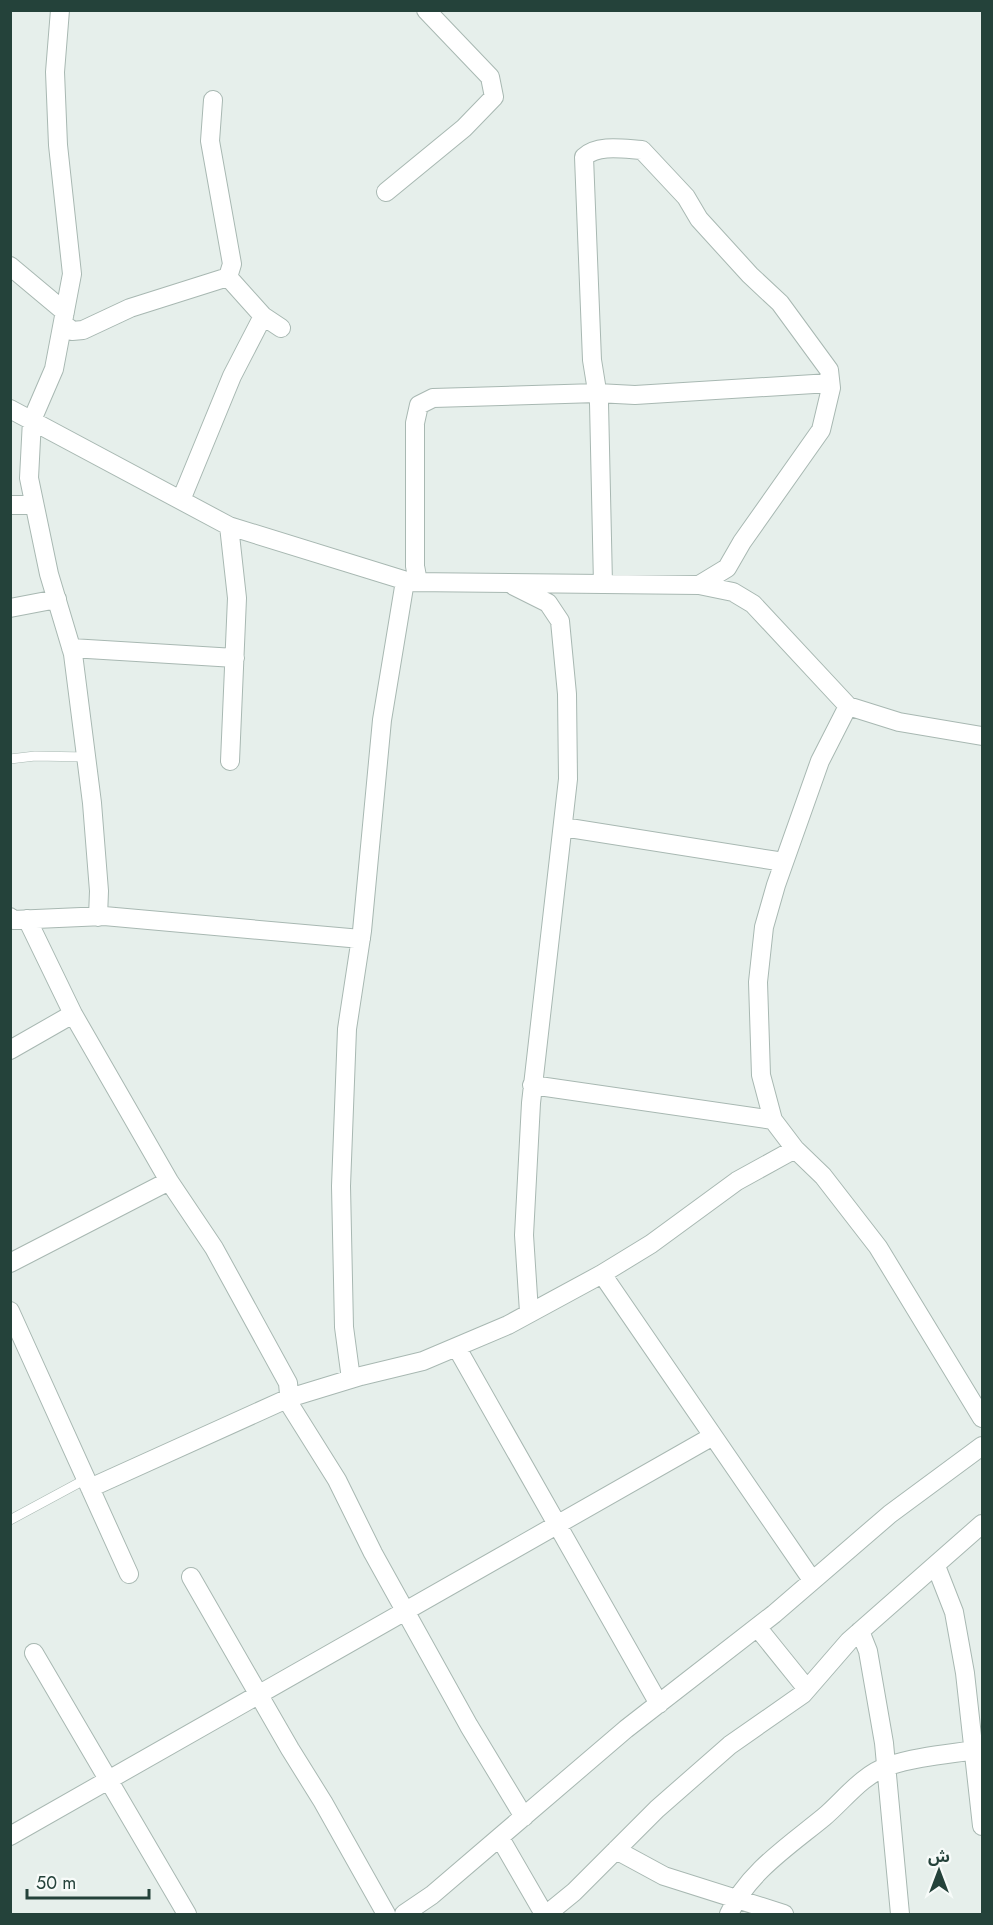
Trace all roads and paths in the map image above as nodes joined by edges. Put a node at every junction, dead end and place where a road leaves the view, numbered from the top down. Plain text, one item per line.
1 (60, 10) edge
2 (426, 10) edge
3 (213, 100) dead end
4 (386, 192) dead end
5 (10, 266) edge
6 (228, 277) junction
7 (263, 316) junction
8 (64, 317) junction
9 (281, 328) dead end
10 (830, 383) junction
11 (597, 393) junction
12 (10, 409) edge
13 (32, 420) junction
14 (181, 500) junction
15 (10, 505) edge
16 (34, 505) junction
17 (229, 526) junction
18 (411, 581) junction
19 (507, 583) junction
20 (603, 584) junction
21 (699, 585) junction
22 (57, 599) junction
23 (10, 608) edge
24 (71, 648) junction
25 (235, 658) junction
26 (848, 706) junction
27 (982, 736) edge
28 (86, 757) junction
29 (10, 759) edge
30 (230, 761) dead end
31 (563, 827) junction
32 (784, 862) junction
33 (98, 916) junction
34 (15, 919) edge
35 (361, 939) junction
36 (73, 1014) junction
37 (10, 1050) edge
38 (532, 1085) junction
39 (773, 1120) junction
40 (795, 1149) junction
41 (169, 1181) junction
42 (10, 1263) edge
43 (602, 1275) junction
44 (10, 1311) edge
45 (529, 1312) junction
46 (456, 1348) junction
47 (351, 1379) junction
48 (289, 1398) junction
49 (982, 1418) edge
50 (713, 1436) junction
51 (982, 1446) edge
52 (88, 1484) junction
53 (10, 1520) edge
54 (982, 1524) edge
55 (557, 1525) junction
56 (936, 1566) junction
57 (129, 1574) dead end
58 (191, 1577) dead end
59 (812, 1580) junction
60 (406, 1611) junction
61 (758, 1627) junction
62 (860, 1631) junction
63 (34, 1653) dead end
64 (807, 1689) junction
65 (259, 1692) junction
66 (659, 1704) junction
67 (978, 1750) edge
68 (886, 1767) junction
69 (108, 1780) junction
70 (524, 1817) junction
71 (982, 1826) edge
72 (10, 1836) edge
73 (500, 1838) junction
74 (616, 1850) junction
75 (733, 1907) edge
76 (563, 1909) edge
77 (187, 1914) edge
78 (386, 1914) edge
79 (404, 1914) edge
80 (545, 1914) edge
81 (784, 1914) edge
82 (900, 1914) edge

1 - 8 street
2 - 4 street
3 - 6 street
5 - 8 street
6 - 7 street
6 - 8 street
7 - 9 street
7 - 14 street
8 - 13 street
10 - 11 street
10 - 11 street
10 - 21 street
11 - 18 street
11 - 20 street
12 - 13 street
13 - 14 street
13 - 16 street
14 - 17 street
15 - 16 street
16 - 22 street
17 - 18 street
17 - 25 street
18 - 19 street
18 - 35 street
19 - 20 street
19 - 31 street
20 - 21 street
21 - 26 street
22 - 23 street
22 - 24 street
24 - 25 street
24 - 28 street
25 - 30 street
26 - 27 street
26 - 32 street
28 - 29 lane
28 - 33 street
31 - 32 street
31 - 38 street
32 - 39 street
33 - 34 street
33 - 35 street
34 - 36 street
35 - 47 street
36 - 37 street
36 - 41 street
38 - 39 street
38 - 45 street
39 - 40 street
40 - 43 street
40 - 49 street
41 - 42 street
41 - 48 street
43 - 45 street
43 - 50 street
44 - 52 street
45 - 46 street
46 - 47 street
46 - 55 street
47 - 48 street
48 - 52 street
48 - 60 street
50 - 55 street
50 - 59 street
51 - 59 street
52 - 53 lane
52 - 57 street
54 - 56 street
55 - 60 street
55 - 66 street
56 - 62 street
56 - 67 street
58 - 65 street
59 - 61 street
60 - 65 street
60 - 70 street
61 - 64 street
61 - 66 street
62 - 64 street
62 - 68 street
63 - 69 street
64 - 74 street
65 - 69 street
65 - 78 street
66 - 70 street
67 - 68 street
67 - 71 street
68 - 75 street
68 - 82 street
69 - 72 street
69 - 77 street
70 - 73 street
73 - 79 street
73 - 80 street
74 - 75 street
74 - 76 street
75 - 81 street
76 - 80 street

